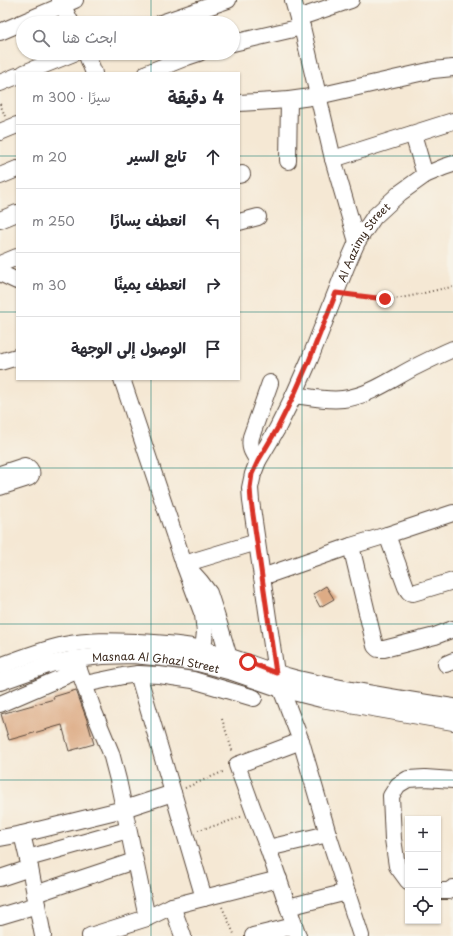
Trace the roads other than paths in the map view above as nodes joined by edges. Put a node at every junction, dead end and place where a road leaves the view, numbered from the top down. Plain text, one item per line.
1 (228, 0) edge
2 (293, 0) edge
3 (351, 0) edge
4 (66, 2) edge
5 (35, 16) edge
6 (69, 16) edge
7 (181, 16) edge
8 (300, 22) junction
9 (16, 25) edge
10 (0, 32) edge
11 (240, 41) edge
12 (56, 60) edge
13 (89, 60) edge
14 (180, 60) edge
15 (453, 68) edge
16 (26, 72) edge
17 (94, 72) edge
18 (150, 72) edge
19 (16, 76) edge
20 (0, 83) edge
21 (318, 96) junction
22 (289, 100) junction
23 (240, 103) edge
24 (453, 121) edge
25 (16, 125) edge
26 (0, 132) edge
27 (413, 134) junction
28 (333, 159) junction
29 (288, 161) dead end
30 (453, 164) edge
31 (16, 169) edge
32 (425, 175) junction
33 (0, 176) edge
34 (16, 213) edge
35 (258, 217) dead end
36 (0, 220) edge
37 (240, 222) edge
38 (357, 242) junction
39 (16, 257) edge
40 (0, 264) edge
41 (0, 273) edge
42 (16, 281) edge
43 (453, 348) edge
44 (16, 357) edge
45 (0, 362) edge
46 (122, 380) edge
47 (270, 383) dead end
48 (294, 395) junction
49 (258, 461) junction
50 (0, 474) edge
51 (0, 487) edge
52 (453, 514) edge
53 (387, 535) junction
54 (257, 542) junction
55 (351, 546) junction
56 (184, 564) junction
57 (262, 577) junction
58 (453, 581) edge
59 (453, 628) edge
60 (200, 656) junction
61 (230, 664) junction
62 (0, 666) edge
63 (79, 671) junction
64 (276, 673) junction
65 (138, 674) junction
66 (0, 682) edge
67 (281, 688) junction
68 (254, 698) dead end
69 (0, 704) edge
70 (453, 707) edge
71 (453, 722) edge
72 (301, 741) junction
73 (453, 780) edge
74 (173, 793) junction
75 (124, 809) junction
76 (128, 830) junction
77 (22, 834) junction
78 (328, 834) junction
79 (0, 838) edge
80 (268, 848) junction
81 (134, 860) junction
82 (29, 863) junction
83 (405, 877) edge
84 (0, 878) edge
85 (279, 879) junction
86 (453, 888) edge
87 (347, 892) junction
88 (441, 892) edge
89 (211, 896) junction
90 (36, 899) junction
91 (172, 906) junction
92 (288, 907) junction
93 (0, 916) edge
94 (147, 918) junction
95 (124, 931) edge
96 (296, 931) edge
97 (43, 936) edge
98 (90, 936) edge
99 (183, 936) edge
100 (253, 936) edge
101 (361, 936) edge

1 - 7 street
2 - 8 street
3 - 8 street
4 - 5 street
4 - 6 street
8 - 11 street
8 - 21 street
9 - 10 street
12 - 16 street
13 - 17 street
14 - 18 street
15 - 21 street
19 - 20 street
21 - 22 street
21 - 28 street
22 - 23 street
22 - 29 street
24 - 27 street
25 - 26 street
27 - 28 street
27 - 32 street
28 - 38 street
30 - 32 street, Al Aazimy Street
31 - 33 street
32 - 38 street, Al Aazimy Street
34 - 36 street
35 - 37 street
38 - 48 street, Al Aazimy Street
39 - 40 street
41 - 42 street
43 - 48 street
44 - 45 street
46 - 56 street
47 - 49 street
48 - 49 street, Al Aazimy Street
49 - 54 street, Al Aazimy Street
50 - 51 street
52 - 53 street
53 - 55 street
53 - 58 street
54 - 56 street
54 - 57 street, Al Aazimy Street
55 - 57 street
55 - 59 street
56 - 60 street
56 - 61 street
57 - 64 street, Al Aazimy Street
60 - 61 street, Masnaa Al Ghazl Street
60 - 62 street, Masnaa Al Ghazl Street
60 - 63 street, Masnaa Al Ghazl Street
61 - 64 street, Masnaa Al Ghazl Street
61 - 67 street, Masnaa Al Ghazl Street
63 - 65 street
63 - 66 street, Masnaa Al Ghazl Street
63 - 69 street
63 - 75 street
64 - 70 street, Masnaa Al Ghazl Street
65 - 68 street
65 - 74 street
67 - 71 street, Masnaa Al Ghazl Street
67 - 72 street
72 - 78 street
72 - 80 street
73 - 83 street
74 - 75 street
74 - 89 street
75 - 76 street
75 - 77 street
76 - 81 street
76 - 82 street
77 - 79 street
77 - 82 street
78 - 80 street
78 - 87 street
80 - 85 street
81 - 90 street
81 - 94 street
82 - 84 street
82 - 90 street
85 - 89 street
85 - 92 street
86 - 88 street
87 - 92 street
87 - 101 street
89 - 91 street
90 - 93 street
90 - 97 street
91 - 94 street
91 - 99 street
92 - 96 street
94 - 95 street
95 - 98 street
96 - 100 street

